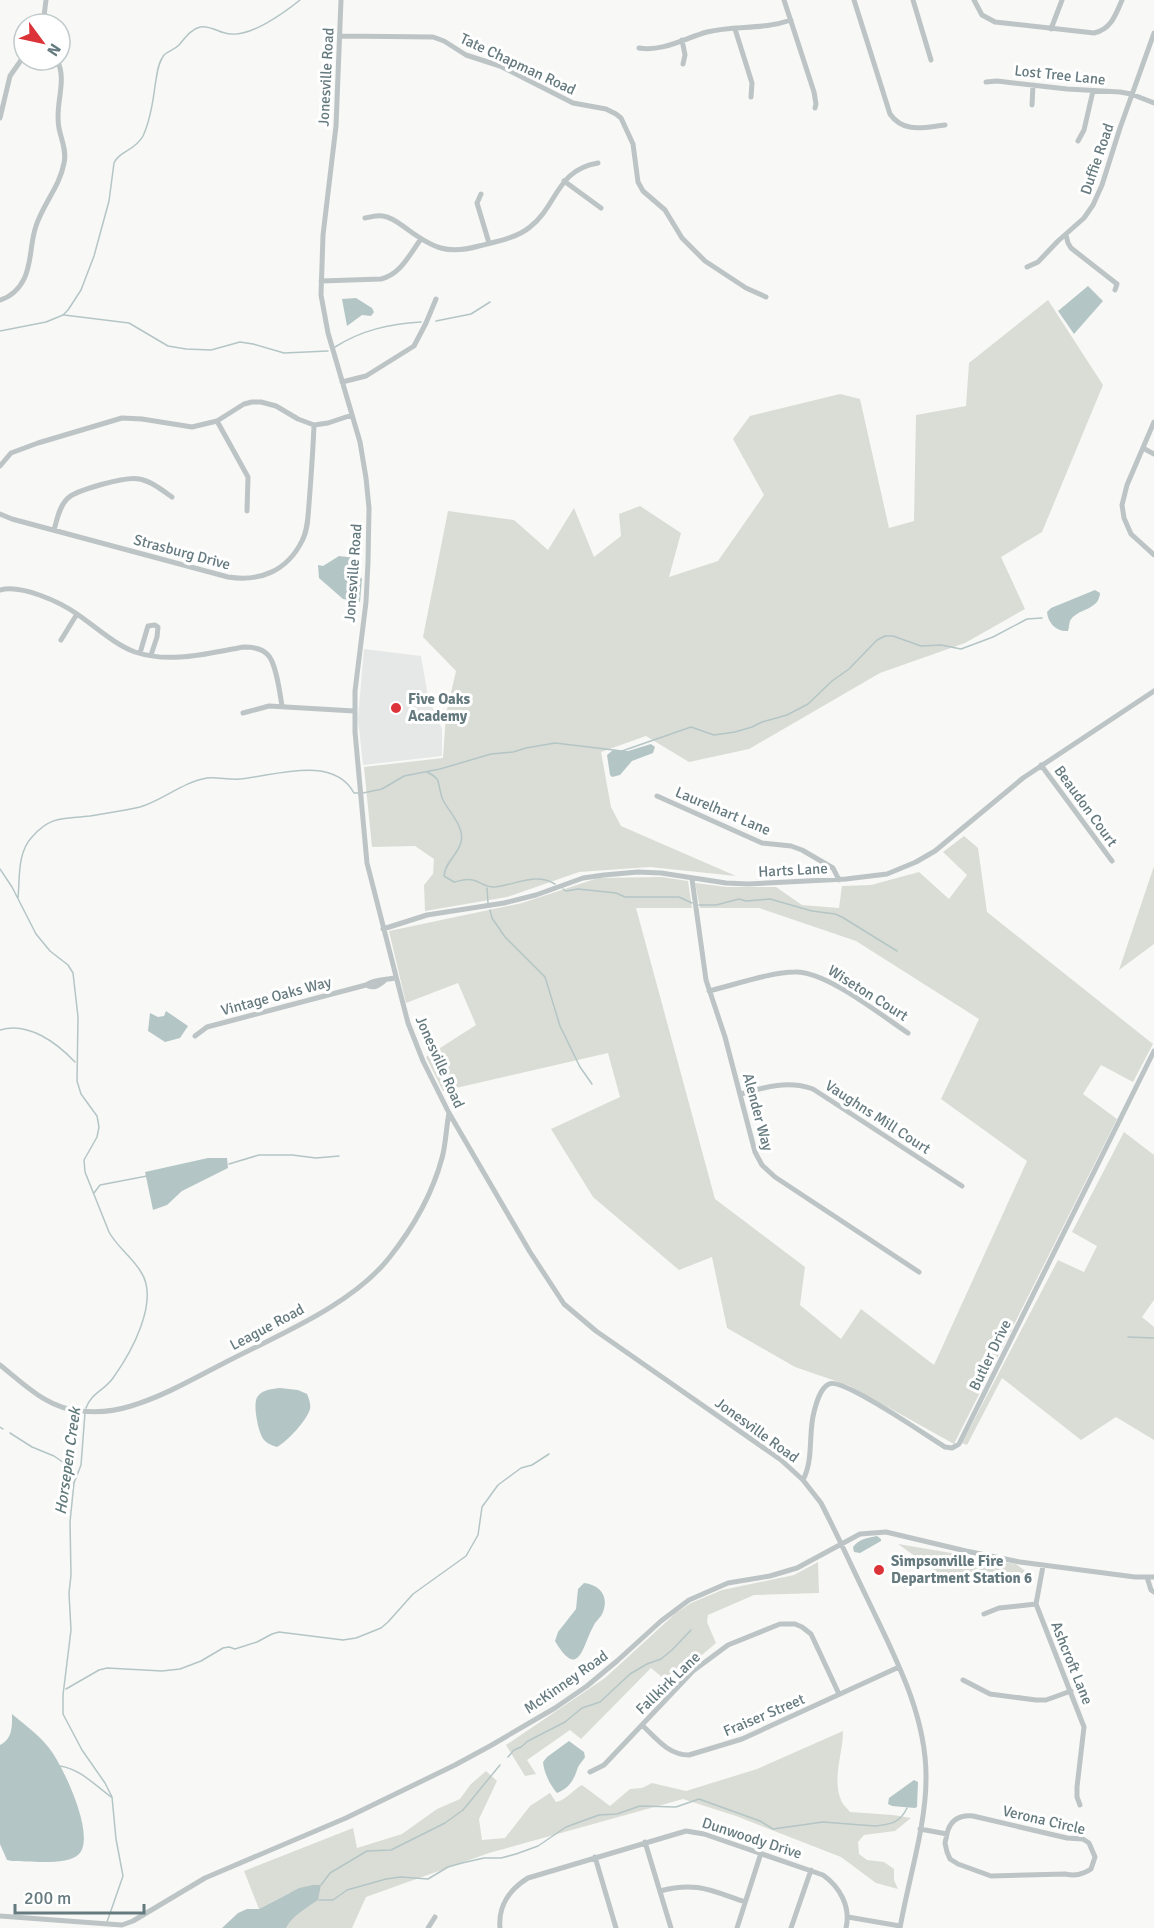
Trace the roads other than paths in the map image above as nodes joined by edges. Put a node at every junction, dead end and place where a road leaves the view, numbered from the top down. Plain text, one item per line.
1 (341, 0) edge
2 (784, 0) edge
3 (854, 0) edge
4 (913, 0) edge
5 (974, 0) edge
6 (1062, 0) edge
7 (1122, 0) edge
8 (791, 20) junction
9 (735, 28) junction
10 (1051, 29) junction
11 (1154, 33) edge
12 (340, 36) junction
13 (682, 40) junction
14 (639, 48) dead end
15 (931, 60) dead end
16 (683, 64) dead end
17 (13, 72) edge
18 (62, 72) edge
19 (986, 82) dead end
20 (1033, 85) junction
21 (1093, 91) junction
22 (1131, 94) junction
23 (751, 97) dead end
24 (1154, 103) edge
25 (1032, 105) dead end
26 (815, 108) dead end
27 (0, 118) edge
28 (945, 124) dead end
29 (1078, 141) dead end
30 (598, 163) dead end
31 (564, 181) junction
32 (481, 194) dead end
33 (601, 208) dead end
34 (365, 218) dead end
35 (1066, 235) junction
36 (421, 239) junction
37 (489, 243) junction
38 (1027, 267) dead end
39 (321, 281) junction
40 (1114, 290) dead end
41 (766, 297) dead end
42 (436, 299) dead end
43 (0, 300) edge
44 (342, 382) junction
45 (352, 415) junction
46 (217, 421) junction
47 (1154, 422) edge
48 (314, 425) junction
49 (1143, 448) junction
50 (1154, 454) edge
51 (0, 466) edge
52 (172, 497) dead end
53 (247, 511) dead end
54 (0, 514) edge
55 (54, 530) junction
56 (1154, 555) edge
57 (0, 590) edge
58 (77, 614) junction
59 (61, 640) dead end
60 (140, 653) junction
61 (151, 655) junction
62 (1154, 691) edge
63 (282, 706) junction
64 (354, 711) junction
65 (243, 713) dead end
66 (1041, 765) junction
67 (657, 796) dead end
68 (1112, 861) dead end
69 (692, 879) junction
70 (839, 880) junction
71 (383, 929) junction
72 (395, 978) junction
73 (709, 991) junction
74 (908, 1033) dead end
75 (195, 1036) dead end
76 (1154, 1051) edge
77 (741, 1094) junction
78 (449, 1113) junction
79 (962, 1186) dead end
80 (919, 1272) dead end
81 (0, 1365) edge
82 (803, 1480) junction
83 (840, 1543) junction
84 (1043, 1566) junction
85 (1147, 1577) junction
86 (1154, 1577) edge
87 (1154, 1592) edge
88 (1036, 1604) junction
89 (984, 1614) dead end
90 (898, 1667) junction
91 (963, 1680) dead end
92 (1071, 1690) junction
93 (839, 1694) junction
94 (642, 1725) junction
95 (590, 1772) dead end
96 (1080, 1805) dead end
97 (920, 1829) junction
98 (947, 1834) junction
99 (645, 1842) junction
100 (761, 1853) junction
101 (595, 1857) junction
102 (811, 1870) junction
103 (660, 1891) junction
104 (745, 1902) junction
105 (0, 1916) edge
106 (435, 1917) dead end
107 (848, 1917) junction
108 (122, 1926) edge
109 (900, 1927) edge
110 (428, 1928) edge
111 (500, 1928) edge
112 (616, 1928) edge
113 (671, 1928) edge
114 (737, 1928) edge
115 (791, 1928) edge
116 (846, 1928) edge

1 - 12 street, Jonesville Road
2 - 8 street
3 - 28 street
4 - 15 street
5 - 10 street
6 - 10 street
7 - 10 street
8 - 9 street
8 - 26 street
9 - 13 street
9 - 23 street
11 - 22 street, Duffie Road
12 - 39 street, Jonesville Road
12 - 41 street, Tate Chapman Road
13 - 14 street
13 - 16 street
17 - 27 street
18 - 43 street
19 - 20 street, Lost Tree Lane
20 - 21 street, Lost Tree Lane
20 - 25 street
21 - 22 street, Lost Tree Lane
21 - 29 street
22 - 24 street, Lost Tree Lane
22 - 35 street, Duffie Road
30 - 31 street
31 - 33 street
31 - 37 street
32 - 37 street
34 - 36 street
35 - 38 street, Duffie Road
35 - 40 street
36 - 37 street
36 - 39 street
39 - 44 street, Jonesville Road
42 - 44 street
44 - 45 street, Jonesville Road
45 - 48 street
45 - 64 street, Jonesville Road
46 - 48 street
46 - 51 street
46 - 53 street
47 - 49 street
48 - 55 street, Strasburg Drive
49 - 50 street
49 - 56 street
52 - 55 street
54 - 55 street, Strasburg Drive
57 - 58 street
58 - 59 street
58 - 60 street
60 - 61 street
60 - 61 street
61 - 63 street
62 - 66 street, Harts Lane
63 - 64 street
63 - 65 street
64 - 71 street, Jonesville Road
66 - 68 street, Beaudon Court
66 - 70 street, Harts Lane
67 - 70 street, Laurelhart Lane
69 - 70 street, Harts Lane
69 - 71 street, Harts Lane
69 - 73 street, Alender Way
71 - 72 street, Jonesville Road
72 - 75 street, Vintage Oaks Way
72 - 78 street, Jonesville Road
73 - 74 street, Wiseton Court
73 - 77 street, Alender Way
76 - 82 street, Butler Drive
77 - 79 street, Vaughns Mill Court
77 - 80 street, Alender Way
78 - 81 street, League Road
78 - 82 street, Jonesville Road
82 - 83 street, Jonesville Road
83 - 84 street, McKinney Road
83 - 90 street, Jonesville Road
83 - 108 street, McKinney Road
84 - 85 street, McKinney Road
84 - 88 street
85 - 86 street, McKinney Road
85 - 87 street
88 - 89 street
88 - 92 street, Ashcroft Lane
90 - 93 street, Fraiser Street
90 - 97 street, Jonesville Road
91 - 92 street
92 - 96 street, Ashcroft Lane
93 - 94 street, Fraiser Street
93 - 94 street, Fallkirk Lane
94 - 95 street, Fallkirk Lane
97 - 98 street
97 - 109 street, Jonesville Road
98 - 98 street, Verona Circle
99 - 100 street, Dunwoody Drive
99 - 101 street, Dunwoody Drive
99 - 103 street
100 - 102 street, Dunwoody Drive
100 - 104 street
101 - 111 street, Dunwoody Drive
101 - 112 street
102 - 107 street, Dunwoody Drive
102 - 115 street
103 - 104 street
103 - 113 street
104 - 114 street
105 - 108 street, McKinney Road
106 - 110 street
107 - 109 street
107 - 116 street

